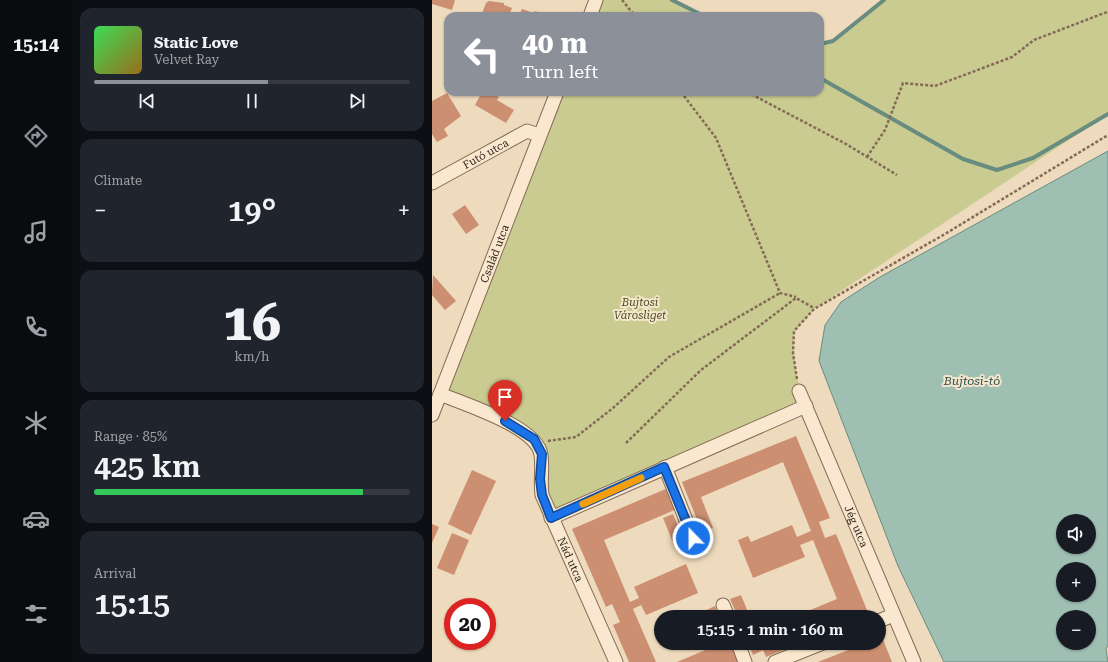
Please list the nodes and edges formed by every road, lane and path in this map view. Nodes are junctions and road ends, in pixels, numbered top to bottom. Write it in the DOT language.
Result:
graph roads {
  1 [pos="596,0"];
  2 [pos="622,0"];
  3 [pos="592,12"];
  4 [pos="632,12"];
  5 [pos="1107,12"];
  6 [pos="555,96"];
  7 [pos="685,96"];
  8 [pos="754,96"];
  9 [pos="539,135"];
  10 [pos="1108,135"];
  11 [pos="867,157"];
  12 [pos="897,175"];
  13 [pos="432,183"];
  14 [pos="780,293"];
  15 [pos="796,298"];
  16 [pos="814,308"];
  17 [pos="799,391"];
  18 [pos="440,394"];
  19 [pos="806,406"];
  20 [pos="432,415"];
  21 [pos="534,439"];
  22 [pos="626,443"];
  23 [pos="664,467"];
  24 [pos="551,518"];
  25 [pos="693,538"];
  26 [pos="723,605"];
  27 [pos="725,610"];
  28 [pos="893,615"];
  29 [pos="886,618"];
  30 [pos="741,650"];
  31 [pos="805,650"];
  32 [pos="616,662"];
  33 [pos="745,662"];
  34 [pos="775,662"];
  35 [pos="914,662"];
  1 -- 3 [label="street"];
  2 -- 4 [label="path"];
  5 -- 11 [label="path"];
  6 -- 9 [label="street, Család utca"];
  7 -- 14 [label="path"];
  8 -- 11 [label="path"];
  9 -- 13 [label="street, Futó utca"];
  9 -- 18 [label="street, Család utca"];
  10 -- 16 [label="path"];
  11 -- 12 [label="path"];
  14 -- 15 [label="path"];
  14 -- 21 [label="path"];
  15 -- 16 [label="path"];
  15 -- 22 [label="path"];
  16 -- 17 [label="path"];
  17 -- 19 [label="street, Jég utca"];
  18 -- 20 [label="street, Család utca"];
  18 -- 21 [label="street"];
  19 -- 23 [label="street"];
  19 -- 28 [label="street, Jég utca"];
  21 -- 24 [label="street, Nád utca"];
  23 -- 24 [label="street"];
  23 -- 25 [label="street"];
  24 -- 32 [label="street, Nád utca"];
  26 -- 27 [label="street"];
  28 -- 29 [label="street"];
  28 -- 35 [label="street, Jég utca"];
  30 -- 33 [label="street"];
  31 -- 34 [label="street"];
}
